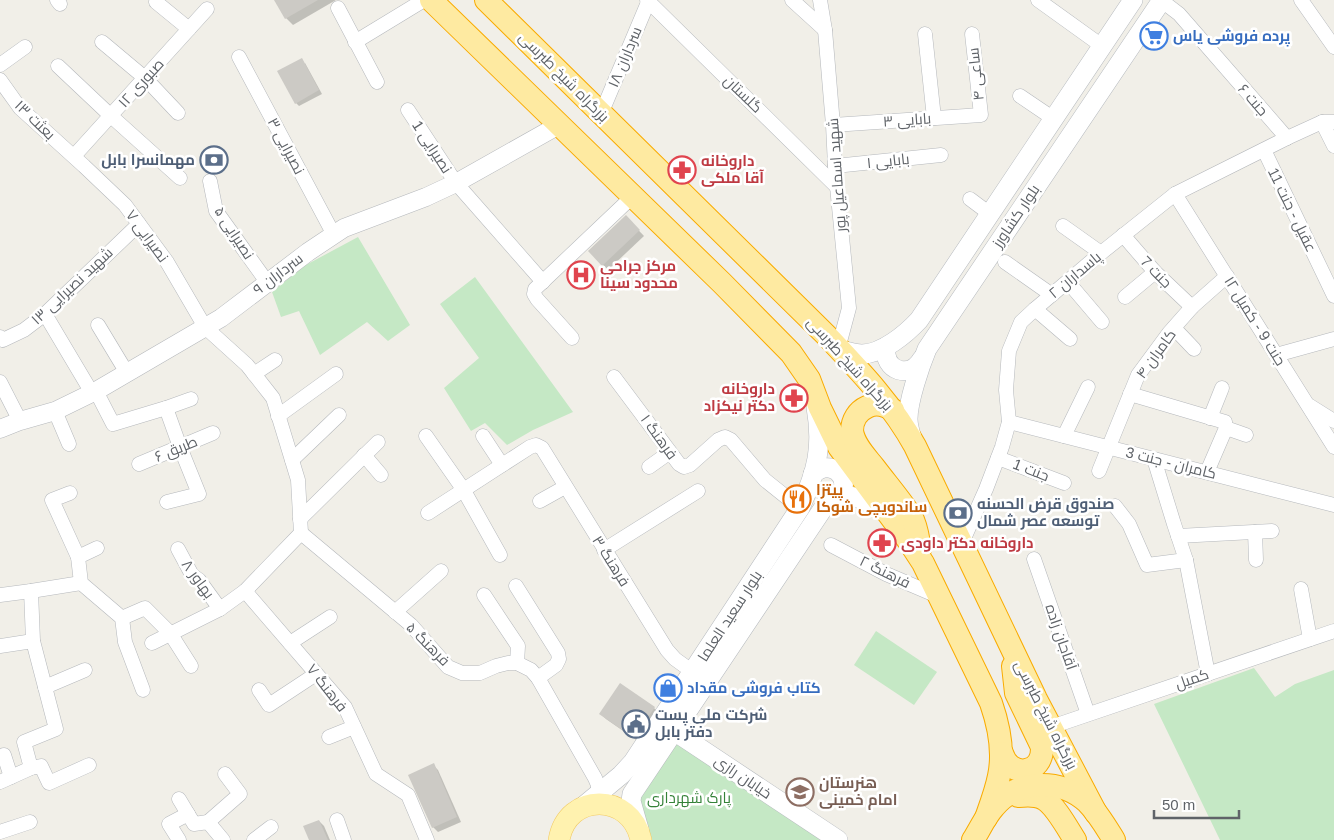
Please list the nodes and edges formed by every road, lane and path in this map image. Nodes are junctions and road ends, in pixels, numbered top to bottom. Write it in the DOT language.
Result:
graph roads {
  1 [pos="424,0"];
  2 [pos="431,0"];
  3 [pos="486,0"];
  4 [pos="792,0"];
  5 [pos="820,0"];
  6 [pos="1038,0"];
  7 [pos="1133,0"];
  8 [pos="1301,0"];
  9 [pos="648,1"];
  10 [pos="1162,1"];
  11 [pos="156,2"];
  12 [pos="338,8"];
  13 [pos="207,9"];
  14 [pos="189,29"];
  15 [pos="825,30"];
  16 [pos="926,34"];
  17 [pos="972,34"];
  18 [pos="102,42"];
  19 [pos="355,42"];
  20 [pos="1102,46"];
  21 [pos="25,47"];
  22 [pos="1334,47"];
  23 [pos="239,57"];
  24 [pos="0,65"];
  25 [pos="58,66"];
  26 [pos="144,78"];
  27 [pos="0,80"];
  28 [pos="378,82"];
  29 [pos="1020,96"];
  30 [pos="408,110"];
  31 [pos="178,113"];
  32 [pos="601,114"];
  33 [pos="981,115"];
  34 [pos="111,116"];
  35 [pos="934,118"];
  36 [pos="1054,118"];
  37 [pos="1328,122"];
  38 [pos="559,125"];
  39 [pos="833,125"];
  40 [pos="1286,138"];
  41 [pos="1334,146"];
  42 [pos="1264,150"];
  43 [pos="941,155"];
  44 [pos="74,156"];
  45 [pos="835,166"];
  46 [pos="180,178"];
  47 [pos="210,181"];
  48 [pos="456,184"];
  49 [pos="837,187"];
  50 [pos="1175,194"];
  51 [pos="633,196"];
  52 [pos="970,199"];
  53 [pos="990,214"];
  54 [pos="139,224"];
  55 [pos="1063,226"];
  56 [pos="334,235"];
  57 [pos="1123,235"];
  58 [pos="1101,253"];
  59 [pos="1005,262"];
  60 [pos="1155,272"];
  61 [pos="1227,276"];
  62 [pos="267,282"];
  63 [pos="543,282"];
  64 [pos="1068,282"];
  65 [pos="1052,295"];
  66 [pos="1125,296"];
  67 [pos="1334,296"];
  68 [pos="1192,307"];
  69 [pos="1035,309"];
  70 [pos="45,314"];
  71 [pos="1102,322"];
  72 [pos="98,325"];
  73 [pos="204,327"];
  74 [pos="1174,328"];
  75 [pos="0,337"];
  76 [pos="572,338"];
  77 [pos="1070,339"];
  78 [pos="1334,339"];
  79 [pos="886,347"];
  80 [pos="838,349"];
  81 [pos="1194,350"];
  82 [pos="1276,355"];
  83 [pos="922,359"];
  84 [pos="275,360"];
  85 [pos="127,372"];
  86 [pos="254,374"];
  87 [pos="336,374"];
  88 [pos="614,376"];
  89 [pos="0,382"];
  90 [pos="1088,387"];
  91 [pos="1222,388"];
  92 [pos="814,391"];
  93 [pos="94,392"];
  94 [pos="1130,394"];
  95 [pos="191,399"];
  96 [pos="1307,404"];
  97 [pos="166,408"];
  98 [pos="893,410"];
  99 [pos="56,411"];
  100 [pos="339,415"];
  101 [pos="278,416"];
  102 [pos="1210,418"];
  103 [pos="20,421"];
  104 [pos="1334,421"];
  105 [pos="1009,422"];
  106 [pos="1226,428"];
  107 [pos="0,429"];
  108 [pos="213,434"];
  109 [pos="1246,434"];
  110 [pos="426,436"];
  111 [pos="483,436"];
  112 [pos="1064,436"];
  113 [pos="378,442"];
  114 [pos="69,444"];
  115 [pos="915,446"];
  116 [pos="180,447"];
  117 [pos="1334,447"];
  118 [pos="1109,448"];
  119 [pos="670,452"];
  120 [pos="364,455"];
  121 [pos="998,458"];
  122 [pos="1154,459"];
  123 [pos="292,460"];
  124 [pos="139,464"];
  125 [pos="502,465"];
  126 [pos="649,467"];
  127 [pos="1099,471"];
  128 [pos="1207,472"];
  129 [pos="814,474"];
  130 [pos="381,475"];
  131 [pos="1064,482"];
  132 [pos="565,487"];
  133 [pos="464,488"];
  134 [pos="698,491"];
  135 [pos="70,493"];
  136 [pos="840,495"];
  137 [pos="540,501"];
  138 [pos="167,502"];
  139 [pos="1334,505"];
  140 [pos="1114,506"];
  141 [pos="800,508"];
  142 [pos="428,513"];
  143 [pos="889,515"];
  144 [pos="300,526"];
  145 [pos="1272,531"];
  146 [pos="1256,532"];
  147 [pos="1178,536"];
  148 [pos="962,543"];
  149 [pos="831,545"];
  150 [pos="97,548"];
  151 [pos="178,549"];
  152 [pos="604,550"];
  153 [pos="500,555"];
  154 [pos="78,558"];
  155 [pos="1034,559"];
  156 [pos="1186,560"];
  157 [pos="1256,560"];
  158 [pos="923,563"];
  159 [pos="441,571"];
  160 [pos="81,582"];
  161 [pos="516,586"];
  162 [pos="1301,588"];
  163 [pos="31,591"];
  164 [pos="245,591"];
  165 [pos="0,595"];
  166 [pos="484,595"];
  167 [pos="940,597"];
  168 [pos="220,609"];
  169 [pos="395,612"];
  170 [pos="330,617"];
  171 [pos="122,618"];
  172 [pos="1334,631"];
  173 [pos="170,633"];
  174 [pos="1310,640"];
  175 [pos="33,641"];
  176 [pos="152,643"];
  177 [pos="290,643"];
  178 [pos="0,646"];
  179 [pos="1011,647"];
  180 [pos="517,663"];
  181 [pos="191,666"];
  182 [pos="85,670"];
  183 [pos="692,672"];
  184 [pos="316,674"];
  185 [pos="1208,674"];
  186 [pos="538,678"];
  187 [pos="45,686"];
  188 [pos="143,690"];
  189 [pos="259,690"];
  190 [pos="1088,714"];
  191 [pos="354,727"];
  192 [pos="1051,727"];
  193 [pos="674,731"];
  194 [pos="329,737"];
  195 [pos="1002,753"];
  196 [pos="4,755"];
  197 [pos="89,765"];
  198 [pos="31,768"];
  199 [pos="225,774"];
  200 [pos="5,780"];
  201 [pos="598,794"];
  202 [pos="179,799"];
  203 [pos="577,811"];
  204 [pos="1096,813"];
  205 [pos="188,814"];
  206 [pos="989,814"];
  207 [pos="337,820"];
  208 [pos="30,822"];
  209 [pos="208,822"];
  210 [pos="271,827"];
  211 [pos="0,832"];
  212 [pos="640,836"];
  213 [pos="179,840"];
  214 [pos="223,840"];
  215 [pos="254,840"];
  216 [pos="344,840"];
  217 [pos="427,840"];
  218 [pos="560,840"];
  219 [pos="838,840"];
  220 [pos="973,840"];
  221 [pos="1075,840"];
  222 [pos="1114,840"];
  1 -- 19 [label="street"];
  2 -- 38 [label="highway"];
  3 -- 32 [label="highway, بزرگراه شیخ طبرسی"];
  4 -- 15 [label="street"];
  5 -- 15 [label="street, شهید اسماعیل پور"];
  6 -- 20 [label="street"];
  7 -- 20 [label="main road, بلوار کشاورز"];
  8 -- 22 [label="street"];
  9 -- 32 [label="street, سرداران ۱۸"];
  9 -- 49 [label="street, گلستان"];
  10 -- 40 [label="street, جنت ۶"];
  10 -- 83 [label="main road, بلوار کشاورز"];
  11 -- 14 [label="street"];
  12 -- 19 [label="street"];
  13 -- 14 [label="street, صبوری ۱۲"];
  14 -- 26 [label="street, صبوری ۱۲"];
  15 -- 39 [label="street, شهید اسماعیل پور"];
  16 -- 35 [label="street"];
  17 -- 33 [label="street, ساعی ۴"];
  18 -- 26 [label="street"];
  19 -- 28 [label="street"];
  20 -- 36 [label="main road, بلوار کشاورز"];
  21 -- 24 [label="street"];
  23 -- 56 [label="street, نصیرایی ۳"];
  25 -- 34 [label="street"];
  26 -- 31 [label="street"];
  26 -- 34 [label="street, صبوری ۱۲"];
  27 -- 44 [label="street, بعثت ۱۳"];
  29 -- 36 [label="street"];
  30 -- 48 [label="street, نصیرایی 1"];
  32 -- 80 [label="highway, بزرگراه شیخ طبرسی"];
  33 -- 35 [label="street, بابایی ۳"];
  34 -- 44 [label="street, صبوری ۱۲"];
  34 -- 46 [label="street"];
  35 -- 39 [label="street, بابایی ۳"];
  36 -- 53 [label="main road, بلوار کشاورز"];
  37 -- 40 [label="street, پاسداران ۲"];
  37 -- 41 [label="street"];
  38 -- 48 [label="street, سرداران ۹"];
  38 -- 51 [label="highway"];
  39 -- 45 [label="street, شهید اسماعیل پور"];
  40 -- 42 [label="street, پاسداران ۲"];
  42 -- 50 [label="street, پاسداران ۲"];
  42 -- 67 [label="street, عقیل - جنت 11"];
  43 -- 45 [label="street, بابایی ۱"];
  44 -- 54 [label="street, نصیرایی ۷"];
  45 -- 49 [label="street, شهید اسماعیل پور"];
  47 -- 62 [label="street, نصیرایی ۵"];
  48 -- 56 [label="street, سرداران ۹"];
  48 -- 63 [label="street, نصیرایی 1"];
  49 -- 80 [label="street, شهید اسماعیل پور"];
  50 -- 57 [label="street, پاسداران ۲"];
  50 -- 61 [label="street, جنت 9 - کمیل ۱۲"];
  51 -- 63 [label="street"];
  51 -- 92 [label="highway"];
  52 -- 53 [label="street"];
  53 -- 79 [label="main road, بلوار کشاورز"];
  54 -- 70 [label="street, شهید نصیرایی ۱۳"];
  54 -- 73 [label="street, نصیرایی ۷"];
  55 -- 58 [label="street"];
  56 -- 62 [label="street, سرداران ۹"];
  57 -- 58 [label="street, پاسداران ۲"];
  57 -- 60 [label="street, جنت 7"];
  58 -- 64 [label="street, پاسداران ۲"];
  59 -- 65 [label="street"];
  60 -- 66 [label="street"];
  60 -- 68 [label="street, جنت 7"];
  61 -- 68 [label="street, کامران ۴"];
  61 -- 82 [label="street, جنت 9 - کمیل ۱۲"];
  62 -- 73 [label="street, سرداران ۹"];
  63 -- 76 [label="street"];
  64 -- 65 [label="street, پاسداران ۲"];
  64 -- 71 [label="street"];
  65 -- 69 [label="street, پاسداران ۲"];
  68 -- 74 [label="street, کامران ۴"];
  69 -- 77 [label="street"];
  69 -- 105 [label="street, پاسداران ۲"];
  70 -- 75 [label="street, شهید نصیرایی ۱۳"];
  70 -- 93 [label="street"];
  72 -- 85 [label="street"];
  73 -- 85 [label="street, سرداران ۹"];
  73 -- 86 [label="street, نصیرایی ۷"];
  74 -- 81 [label="street"];
  74 -- 94 [label="street, کامران ۴"];
  78 -- 82 [label="street"];
  79 -- 80 [label="main road, بلوار کشاورز"];
  79 -- 83 [label="main road"];
  80 -- 98 [label="highway, بزرگراه شیخ طبرسی"];
  82 -- 96 [label="street, جنت 9 - کمیل ۱۲"];
  83 -- 115 [label="main road, بلوار کشاورز"];
  84 -- 86 [label="street"];
  85 -- 93 [label="street, سرداران ۹"];
  86 -- 101 [label="street, نصیرایی ۷"];
  87 -- 101 [label="street"];
  88 -- 119 [label="street, فرهنگ ۱"];
  89 -- 103 [label="street"];
  90 -- 112 [label="street"];
  91 -- 102 [label="street"];
  92 -- 129 [label="main road, بلوار سعید العلما"];
  92 -- 143 [label="highway"];
  93 -- 97 [label="street"];
  93 -- 99 [label="street, سرداران ۹"];
  94 -- 102 [label="street"];
  94 -- 118 [label="street, کامران ۴"];
  95 -- 97 [label="street"];
  96 -- 104 [label="street"];
  96 -- 117 [label="street, جنت 9 - کمیل ۱۲"];
  97 -- 116 [label="street"];
  98 -- 115 [label="highway, بزرگراه شیخ طبرسی"];
  98 -- 158 [label="highway"];
  99 -- 103 [label="street, سرداران ۹"];
  99 -- 114 [label="street"];
  100 -- 123 [label="street"];
  101 -- 123 [label="street, نصیرایی ۷"];
  102 -- 106 [label="street"];
  103 -- 107 [label="street, سرداران ۹"];
  105 -- 112 [label="street, کامران - جنت 3"];
  105 -- 121 [label="street, پاسداران ۲"];
  106 -- 109 [label="street"];
  106 -- 128 [label="street"];
  108 -- 116 [label="street, طریق ۶"];
  110 -- 133 [label="street"];
  111 -- 125 [label="street"];
  112 -- 118 [label="street, کامران - جنت 3"];
  113 -- 120 [label="street"];
  115 -- 148 [label="highway, بزرگراه شیخ طبرسی"];
  116 -- 124 [label="street, طریق ۶"];
  116 -- 138 [label="street"];
  118 -- 122 [label="street, کامران - جنت 3"];
  118 -- 127 [label="street, کامران ۴"];
  119 -- 126 [label="street"];
  119 -- 141 [label="street, فرهنگ ۱"];
  120 -- 130 [label="street"];
  120 -- 144 [label="street"];
  121 -- 131 [label="street, جنت 1"];
  121 -- 148 [label="street, پاسداران ۲"];
  122 -- 128 [label="street, کامران - جنت 3"];
  122 -- 147 [label="street"];
  123 -- 144 [label="street, نصیرایی ۷"];
  125 -- 132 [label="street, فرهنگ ۳"];
  125 -- 133 [label="street"];
  128 -- 139 [label="street, کامران - جنت 3"];
  129 -- 136 [label="main road"];
  129 -- 141 [label="main road, بلوار سعید العلما"];
  132 -- 137 [label="street"];
  132 -- 152 [label="street, فرهنگ ۳"];
  133 -- 142 [label="street"];
  133 -- 153 [label="street"];
  134 -- 152 [label="street"];
  135 -- 154 [label="street"];
  136 -- 143 [label="main road"];
  136 -- 193 [label="main road, بلوار سعید العلما"];
  140 -- 156 [label="street"];
  141 -- 183 [label="main road, بلوار سعید العلما"];
  143 -- 158 [label="highway"];
  144 -- 164 [label="street"];
  144 -- 169 [label="street, فرهنگ ۵"];
  145 -- 146 [label="street"];
  146 -- 147 [label="street"];
  146 -- 157 [label="street"];
  147 -- 156 [label="street"];
  148 -- 179 [label="highway, بزرگراه شیخ طبرسی"];
  149 -- 167 [label="street, فرهنگ ۲"];
  150 -- 154 [label="street"];
  151 -- 168 [label="street, بهاور ۸"];
  152 -- 183 [label="street, فرهنگ ۳"];
  154 -- 160 [label="street"];
  155 -- 190 [label="street, آقاجان زاده"];
  156 -- 185 [label="street"];
  158 -- 167 [label="highway"];
  159 -- 169 [label="street"];
  160 -- 163 [label="street"];
  160 -- 171 [label="street"];
  161 -- 186 [label="street"];
  162 -- 174 [label="street"];
  163 -- 165 [label="street"];
  163 -- 175 [label="street"];
  164 -- 168 [label="street"];
  164 -- 177 [label="street, فرهنگ ۷"];
  166 -- 180 [label="street"];
  167 -- 195 [label="highway"];
  168 -- 173 [label="street"];
  169 -- 180 [label="street, فرهنگ ۵"];
  170 -- 177 [label="street"];
  171 -- 173 [label="street"];
  171 -- 188 [label="street"];
  172 -- 174 [label="street, کمیل"];
  173 -- 176 [label="street"];
  173 -- 181 [label="street"];
  174 -- 185 [label="street, کمیل"];
  175 -- 178 [label="street"];
  175 -- 187 [label="street"];
  177 -- 184 [label="street, فرهنگ ۷"];
  179 -- 192 [label="highway, بزرگراه شیخ طبرسی"];
  179 -- 195 [label="highway"];
  180 -- 186 [label="street"];
  182 -- 187 [label="street"];
  183 -- 201 [label="main road, بلوار سعید العلما"];
  184 -- 189 [label="street"];
  184 -- 191 [label="street, فرهنگ ۷"];
  185 -- 190 [label="street, کمیل"];
  186 -- 201 [label="street"];
  187 -- 198 [label="street"];
  190 -- 192 [label="street, کمیل"];
  191 -- 194 [label="street"];
  191 -- 217 [label="street, فرهنگ ۷"];
  192 -- 204 [label="highway, بزرگراه شیخ طبرسی"];
  193 -- 212 [label="main road, بلوار سعید العلما"];
  193 -- 219 [label="main road, خیابان رازی"];
  195 -- 206 [label="highway"];
  196 -- 200 [label="street"];
  197 -- 198 [label="street"];
  198 -- 200 [label="street"];
  199 -- 209 [label="street"];
  201 -- 203 [label="main road, بلوار سعید العلما"];
  202 -- 205 [label="street"];
  203 -- 212 [label="main road"];
  203 -- 218 [label="main road"];
  204 -- 206 [label="highway"];
  204 -- 222 [label="highway"];
  205 -- 209 [label="street"];
  205 -- 213 [label="street"];
  206 -- 220 [label="highway"];
  206 -- 221 [label="highway"];
  207 -- 216 [label="street"];
  208 -- 211 [label="street"];
  209 -- 214 [label="street"];
  210 -- 215 [label="street"];
}
